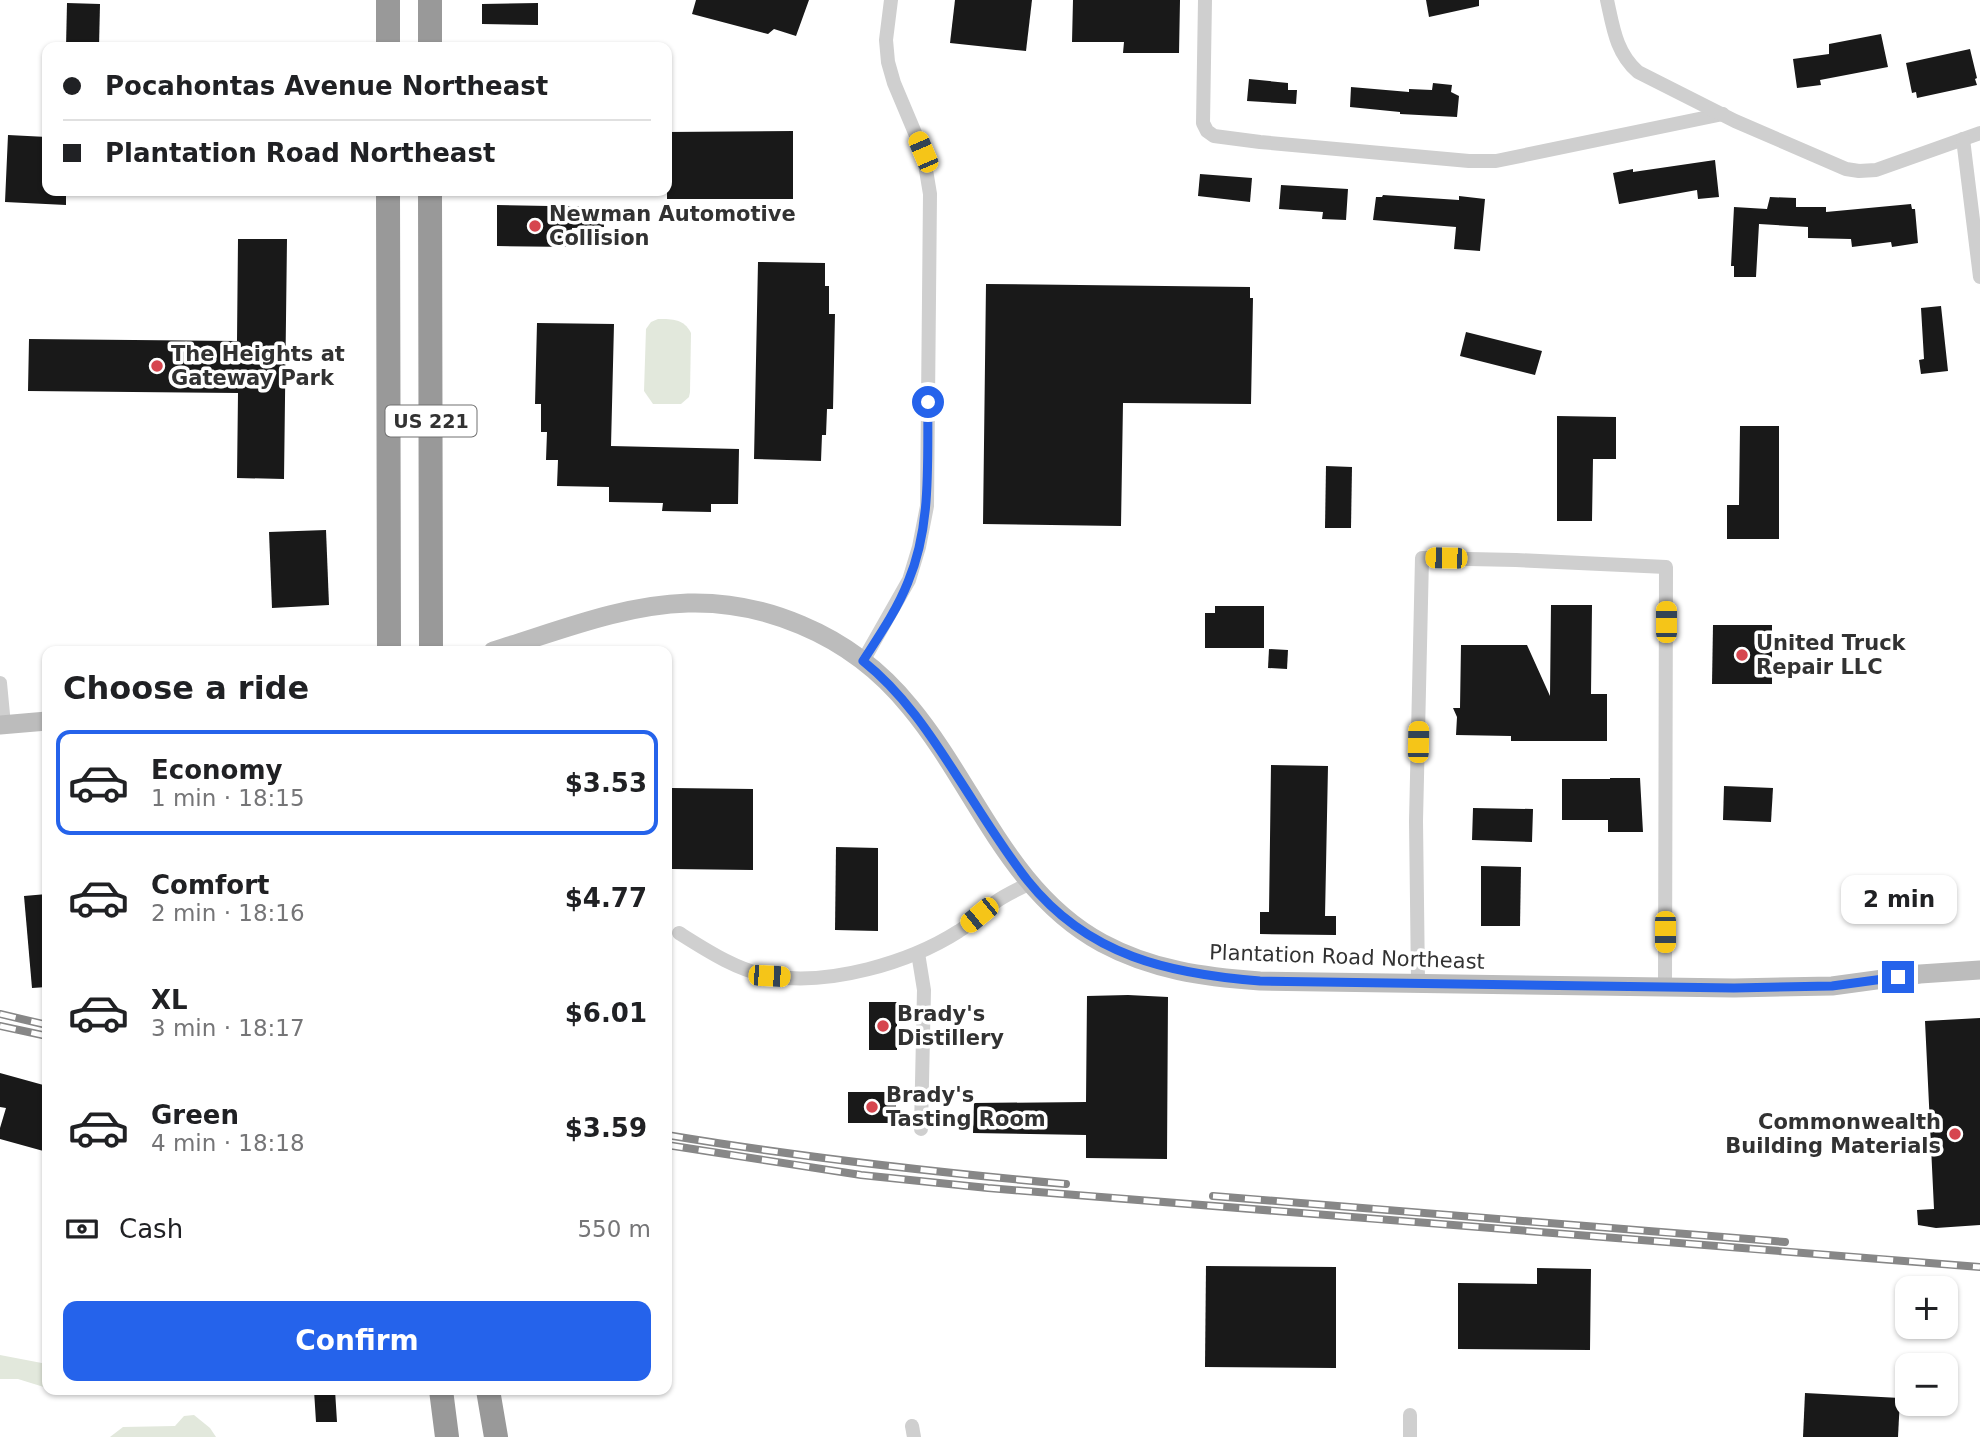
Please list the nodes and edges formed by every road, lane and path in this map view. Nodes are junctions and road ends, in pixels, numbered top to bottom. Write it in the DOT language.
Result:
graph roads {
  1 [pos="388,0"];
  2 [pos="430,0"];
  3 [pos="438,0"];
  4 [pos="891,0"];
  5 [pos="1205,0"];
  6 [pos="1606,0"];
  7 [pos="430,37"];
  8 [pos="388,42"];
  9 [pos="1723,114"];
  10 [pos="1980,133"];
  11 [pos="1962,139"];
  12 [pos="388,196"];
  13 [pos="430,196"];
  14 [pos="1980,276"];
  15 [pos="388,646"];
  16 [pos="431,646"];
  17 [pos="509,646"];
  18 [pos="863,661"];
  19 [pos="0,683"];
  20 [pos="42,721"];
  21 [pos="2,725"];
  22 [pos="1030,883"];
  23 [pos="678,933"];
  24 [pos="918,953"];
  25 [pos="1980,970"];
  26 [pos="1418,982"];
  27 [pos="1665,987"];
  28 [pos="921,1129"];
  29 [pos="441,1395"];
  30 [pos="489,1395"];
  31 [pos="1409,1415"];
  32 [pos="447,1437"];
  33 [pos="496,1437"];
  34 [pos="1410,1437"];
  1 -- 8 [label="highway"];
  2 -- 7 [label="highway"];
  3 -- 7 [label="highway"];
  4 -- 18 [label="street"];
  5 -- 9 [label="street"];
  6 -- 9 [label="street"];
  9 -- 11 [label="street"];
  10 -- 11 [label="street"];
  11 -- 14 [label="street"];
  12 -- 15 [label="highway, US 221"];
  13 -- 16 [label="highway, US 221"];
  17 -- 18 [label="street, Plantation Road Northeast"];
  18 -- 22 [label="street, Plantation Road Northeast"];
  19 -- 21 [label="street"];
  20 -- 21 [label="street"];
  22 -- 24 [label="street"];
  22 -- 26 [label="street, Plantation Road Northeast"];
  23 -- 24 [label="street"];
  24 -- 28 [label="street"];
  25 -- 27 [label="street, Plantation Road Northeast"];
  26 -- 27 [label="street, Plantation Road Northeast"];
  26 -- 27 [label="street"];
  29 -- 32 [label="highway"];
  30 -- 33 [label="highway"];
  31 -- 34 [label="street"];
}
